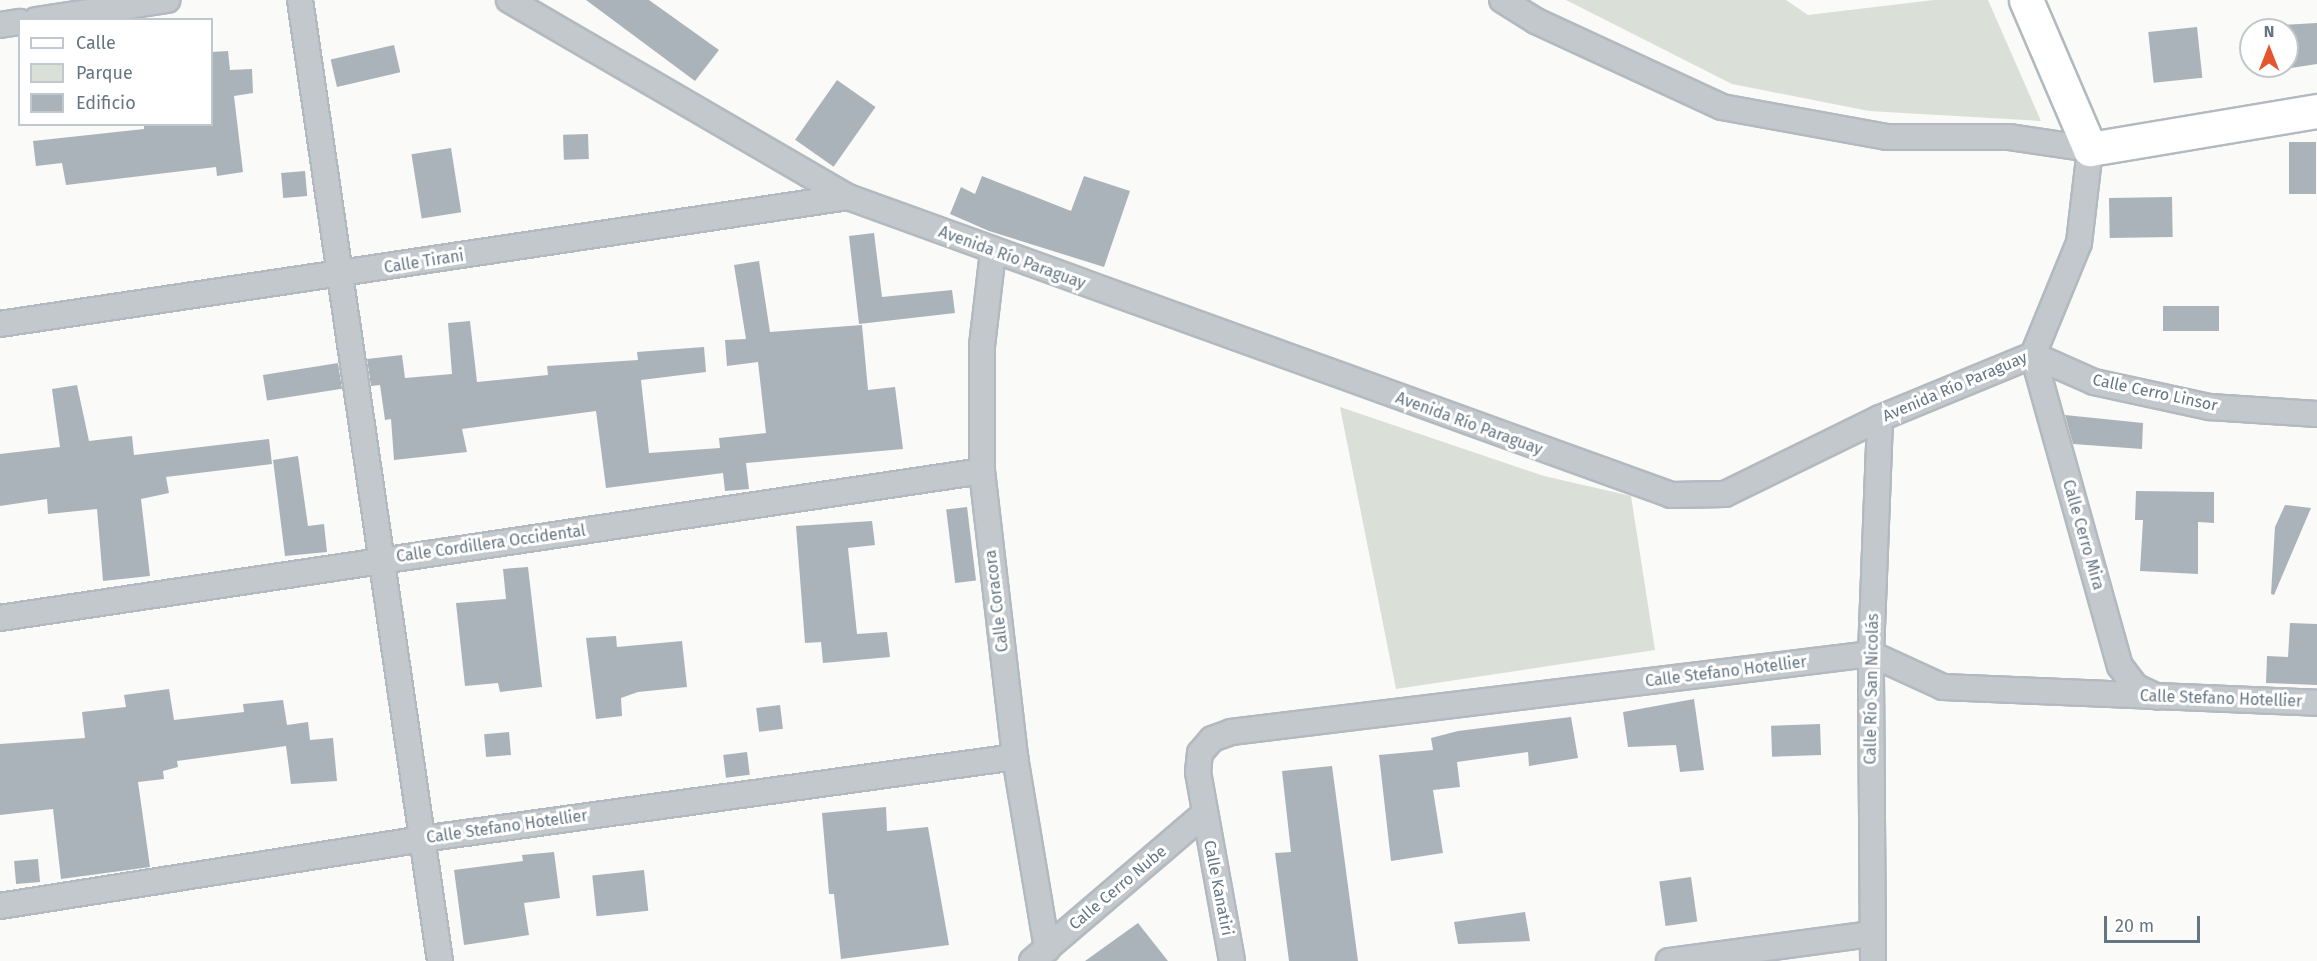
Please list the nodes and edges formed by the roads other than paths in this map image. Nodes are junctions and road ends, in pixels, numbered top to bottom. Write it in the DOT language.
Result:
graph roads {
  1 [pos="167,0"];
  2 [pos="300,0"];
  3 [pos="509,0"];
  4 [pos="1502,0"];
  5 [pos="2026,0"];
  6 [pos="49,18"];
  7 [pos="18,22"];
  8 [pos="0,25"];
  9 [pos="2317,111"];
  10 [pos="2090,148"];
  11 [pos="848,197"];
  12 [pos="993,252"];
  13 [pos="340,275"];
  14 [pos="0,324"];
  15 [pos="2033,355"];
  16 [pos="2317,414"];
  17 [pos="1880,418"];
  18 [pos="982,471"];
  19 [pos="382,560"];
  20 [pos="0,618"];
  21 [pos="1871,654"];
  22 [pos="2157,698"];
  23 [pos="2317,703"];
  24 [pos="1015,757"];
  25 [pos="1203,815"];
  26 [pos="422,838"];
  27 [pos="0,906"];
  28 [pos="1871,934"];
  29 [pos="1039,955"];
  30 [pos="440,961"];
  31 [pos="1232,961"];
  32 [pos="1669,961"];
  33 [pos="1873,961"];
  1 -- 6 [label="street"];
  2 -- 13 [label="street"];
  3 -- 11 [label="street, Avenida Río Paraguay"];
  4 -- 10 [label="street"];
  5 -- 10 [label="street"];
  7 -- 8 [label="street"];
  9 -- 10 [label="street"];
  10 -- 15 [label="street, Avenida Río Paraguay"];
  11 -- 12 [label="street, Avenida Río Paraguay"];
  11 -- 13 [label="street, Calle Tirani"];
  12 -- 17 [label="street, Avenida Río Paraguay"];
  12 -- 18 [label="street, Calle Coracora"];
  13 -- 14 [label="street, Calle Tirani"];
  13 -- 19 [label="street"];
  15 -- 16 [label="street, Calle Cerro Linsor"];
  15 -- 17 [label="street, Avenida Río Paraguay"];
  15 -- 22 [label="street, Calle Cerro Mira"];
  17 -- 21 [label="street, Calle Río San Nicolás"];
  18 -- 19 [label="street, Calle Cordillera Occidental"];
  18 -- 24 [label="street, Calle Coracora"];
  19 -- 20 [label="street, Calle Cordillera Occidental"];
  19 -- 26 [label="street"];
  21 -- 22 [label="street, Calle Stefano Hotellier"];
  21 -- 25 [label="street, Calle Stefano Hotellier"];
  21 -- 28 [label="street, Calle Río San Nicolás"];
  22 -- 23 [label="street, Calle Stefano Hotellier"];
  24 -- 26 [label="street, Calle Stefano Hotellier"];
  24 -- 29 [label="street, Calle Coracora"];
  25 -- 29 [label="street, Calle Cerro Nube"];
  25 -- 31 [label="street, Calle Kanatiri"];
  26 -- 27 [label="street, Calle Stefano Hotellier"];
  26 -- 30 [label="street"];
  28 -- 32 [label="street"];
  28 -- 33 [label="street, Calle Río San Nicolás"];
}
